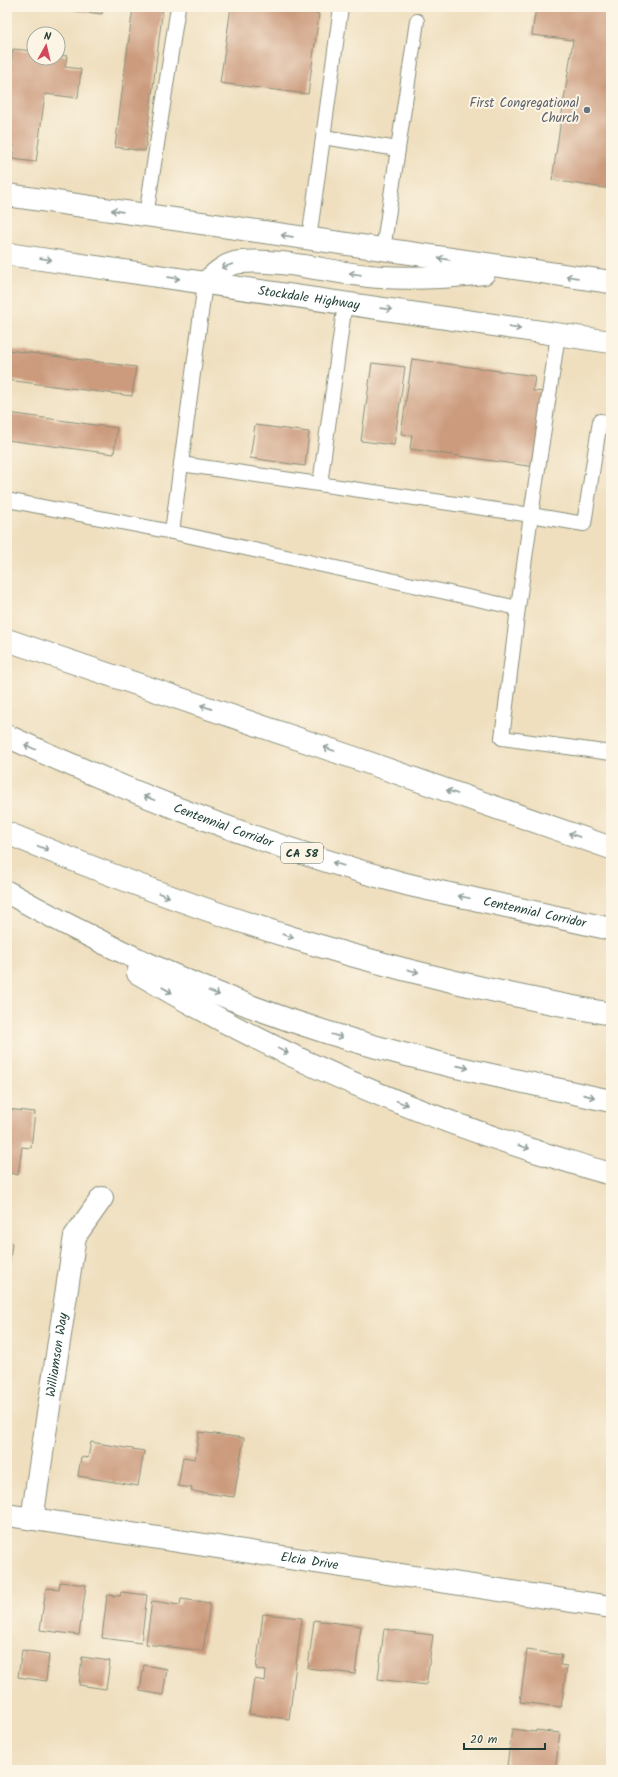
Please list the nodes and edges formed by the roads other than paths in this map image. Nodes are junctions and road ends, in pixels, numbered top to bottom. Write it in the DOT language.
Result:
graph roads {
  1 [pos="178,7"];
  2 [pos="340,7"];
  3 [pos="417,21"];
  4 [pos="323,137"];
  5 [pos="398,149"];
  6 [pos="7,195"];
  7 [pos="146,216"];
  8 [pos="309,239"];
  9 [pos="383,250"];
  10 [pos="7,254"];
  11 [pos="520,269"];
  12 [pos="611,282"];
  13 [pos="205,283"];
  14 [pos="345,303"];
  15 [pos="558,335"];
  16 [pos="611,342"];
  17 [pos="611,423"];
  18 [pos="181,464"];
  19 [pos="320,484"];
  20 [pos="7,500"];
  21 [pos="531,516"];
  22 [pos="172,532"];
  23 [pos="518,608"];
  24 [pos="7,640"];
  25 [pos="7,736"];
  26 [pos="611,753"];
  27 [pos="7,833"];
  28 [pos="611,848"];
  29 [pos="7,892"];
  30 [pos="40,910"];
  31 [pos="611,929"];
  32 [pos="611,1014"];
  33 [pos="611,1101"];
  34 [pos="608,1173"];
  35 [pos="102,1198"];
  36 [pos="7,1515"];
  37 [pos="32,1519"];
  38 [pos="611,1607"];
  1 -- 7 [label="lane"];
  2 -- 4 [label="lane"];
  3 -- 5 [label="lane"];
  4 -- 5 [label="lane"];
  4 -- 8 [label="lane"];
  5 -- 9 [label="lane"];
  7 -- 6 [label="main road, one-way"];
  8 -- 7 [label="main road, one-way"];
  8 -- 9 [label="main road"];
  11 -- 9 [label="main road, one-way"];
  10 -- 13 [label="main road, Stockdale Highway, one-way"];
  12 -- 11 [label="main road, one-way"];
  11 -- 13 [label="main road, one-way"];
  13 -- 14 [label="main road, Stockdale Highway"];
  13 -- 18 [label="lane"];
  14 -- 15 [label="main road, Stockdale Highway, one-way"];
  14 -- 19 [label="lane"];
  15 -- 16 [label="main road, Stockdale Highway"];
  15 -- 21 [label="lane"];
  17 -- 21 [label="lane"];
  18 -- 19 [label="lane"];
  18 -- 22 [label="lane"];
  19 -- 21 [label="lane"];
  20 -- 22 [label="lane"];
  21 -- 23 [label="lane"];
  22 -- 23 [label="lane"];
  23 -- 26 [label="lane"];
  28 -- 24 [label="main road, one-way"];
  31 -- 25 [label="main road, Centennial Corridor / CA 58, one-way"];
  27 -- 32 [label="main road, one-way"];
  29 -- 30 [label="main road"];
  30 -- 33 [label="main road, one-way"];
  30 -- 34 [label="main road, one-way"];
  35 -- 37 [label="main road, Williamson Way"];
  36 -- 37 [label="main road, Elcia Drive"];
  37 -- 38 [label="main road, Elcia Drive"];
}
